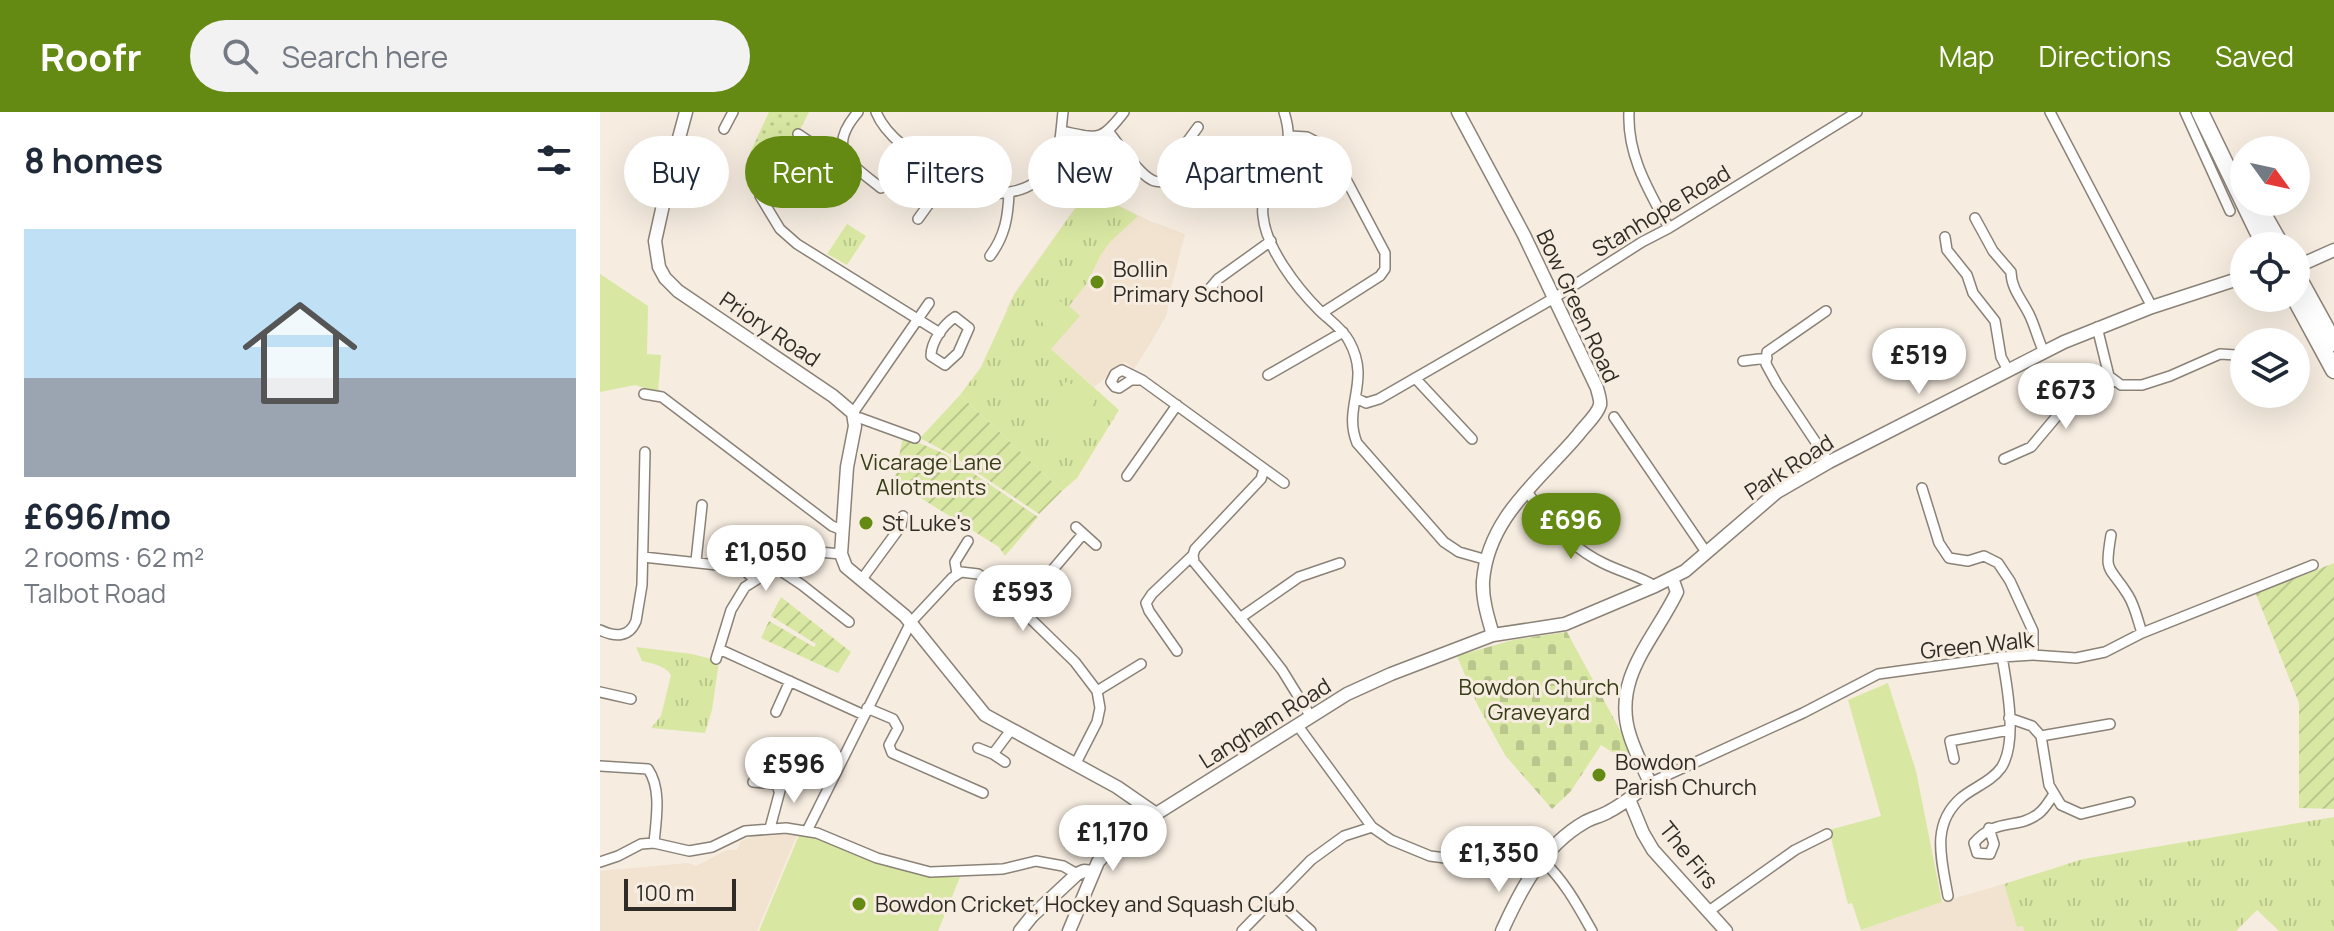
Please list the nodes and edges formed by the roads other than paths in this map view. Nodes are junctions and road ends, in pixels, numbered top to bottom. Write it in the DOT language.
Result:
graph roads {
  1 [pos="686,112"];
  2 [pos="733,112"];
  3 [pos="858,112"];
  4 [pos="876,112"];
  5 [pos="1063,112"];
  6 [pos="1124,112"];
  7 [pos="1284,112"];
  8 [pos="1458,112"];
  9 [pos="1629,112"];
  10 [pos="1857,112"];
  11 [pos="2050,112"];
  12 [pos="2185,112"];
  13 [pos="2200,112"];
  14 [pos="2212,112"];
  15 [pos="1198,127"];
  16 [pos="724,129"];
  17 [pos="1061,131"];
  18 [pos="1109,132"];
  19 [pos="798,134"];
  20 [pos="801,136"];
  21 [pos="842,136"];
  22 [pos="894,136"];
  23 [pos="1290,136"];
  24 [pos="2230,150"];
  25 [pos="862,173"];
  26 [pos="878,186"];
  27 [pos="1352,191"];
  28 [pos="1012,192"];
  29 [pos="766,208"];
  30 [pos="926,208"];
  31 [pos="1008,208"];
  32 [pos="1264,208"];
  33 [pos="2230,211"];
  34 [pos="2264,216"];
  35 [pos="1975,218"];
  36 [pos="918,219"];
  37 [pos="1669,228"];
  38 [pos="2270,228"];
  39 [pos="2258,232"];
  40 [pos="2270,232"];
  41 [pos="2272,232"];
  42 [pos="1945,237"];
  43 [pos="1271,241"];
  44 [pos="2334,250"];
  45 [pos="990,256"];
  46 [pos="2310,261"];
  47 [pos="2230,282"];
  48 [pos="1206,293"];
  49 [pos="1554,298"];
  50 [pos="2310,299"];
  51 [pos="929,303"];
  52 [pos="2152,307"];
  53 [pos="1826,311"];
  54 [pos="2304,312"];
  55 [pos="1322,313"];
  56 [pos="917,319"];
  57 [pos="2097,327"];
  58 [pos="1343,332"];
  59 [pos="940,333"];
  60 [pos="2334,343"];
  61 [pos="2044,352"];
  62 [pos="2230,355"];
  63 [pos="1767,358"];
  64 [pos="1743,361"];
  65 [pos="2008,370"];
  66 [pos="2334,370"];
  67 [pos="1268,375"];
  68 [pos="1415,378"];
  69 [pos="1142,380"];
  70 [pos="2114,380"];
  71 [pos="644,394"];
  72 [pos="1356,398"];
  73 [pos="1177,405"];
  74 [pos="854,416"];
  75 [pos="1614,417"];
  76 [pos="915,438"];
  77 [pos="1472,439"];
  78 [pos="645,452"];
  79 [pos="2004,459"];
  80 [pos="1829,462"];
  81 [pos="1264,469"];
  82 [pos="1127,476"];
  83 [pos="1284,483"];
  84 [pos="1922,488"];
  85 [pos="1526,490"];
  86 [pos="702,505"];
  87 [pos="903,516"];
  88 [pos="842,530"];
  89 [pos="2111,535"];
  90 [pos="968,541"];
  91 [pos="1096,545"];
  92 [pos="1706,552"];
  93 [pos="841,554"];
  94 [pos="1193,555"];
  95 [pos="643,557"];
  96 [pos="1487,560"];
  97 [pos="696,561"];
  98 [pos="1340,563"];
  99 [pos="2313,565"];
  100 [pos="775,567"];
  101 [pos="957,574"];
  102 [pos="1672,578"];
  103 [pos="862,579"];
  104 [pos="755,580"];
  105 [pos="1655,586"];
  106 [pos="1021,607"];
  107 [pos="1240,618"];
  108 [pos="849,622"];
  109 [pos="911,622"];
  110 [pos="600,630"];
  111 [pos="2142,633"];
  112 [pos="1493,635"];
  113 [pos="1177,651"];
  114 [pos="2033,655"];
  115 [pos="2002,657"];
  116 [pos="1141,664"];
  117 [pos="790,681"];
  118 [pos="1097,691"];
  119 [pos="600,692"];
  120 [pos="631,699"];
  121 [pos="776,712"];
  122 [pos="866,712"];
  123 [pos="1311,717"];
  124 [pos="2009,718"];
  125 [pos="2110,724"];
  126 [pos="1298,726"];
  127 [pos="1011,730"];
  128 [pos="2009,730"];
  129 [pos="2041,736"];
  130 [pos="978,748"];
  131 [pos="993,754"];
  132 [pos="1954,759"];
  133 [pos="1005,762"];
  134 [pos="1076,763"];
  135 [pos="600,766"];
  136 [pos="785,772"];
  137 [pos="753,782"];
  138 [pos="1650,783"];
  139 [pos="779,791"];
  140 [pos="983,793"];
  141 [pos="2054,794"];
  142 [pos="1629,799"];
  143 [pos="2130,802"];
  144 [pos="1156,814"];
  145 [pos="1372,827"];
  146 [pos="770,828"];
  147 [pos="1989,828"];
  148 [pos="807,831"];
  149 [pos="1827,834"];
  150 [pos="654,843"];
  151 [pos="1542,860"];
  152 [pos="600,862"];
  153 [pos="1093,872"];
  154 [pos="1077,874"];
  155 [pos="1530,874"];
  156 [pos="1948,896"];
  157 [pos="1274,897"];
  158 [pos="1709,911"];
  159 [pos="1020,931"];
  160 [pos="1069,931"];
  161 [pos="1242,931"];
  162 [pos="1311,931"];
  163 [pos="1502,931"];
  164 [pos="1592,931"];
  165 [pos="1726,931"];
  1 -- 74 [label="main road, Priory Road"];
  2 -- 16 [label="street"];
  3 -- 21 [label="street"];
  4 -- 22 [label="street"];
  5 -- 17 [label="street"];
  6 -- 18 [label="street"];
  7 -- 23 [label="street"];
  8 -- 49 [label="main road, Bow Green Road"];
  9 -- 37 [label="street"];
  10 -- 37 [label="street, Stanhope Road"];
  11 -- 52 [label="street"];
  12 -- 33 [label="street"];
  13 -- 39 [label="highway"];
  14 -- 24 [label="highway"];
  15 -- 18 [label="street"];
  17 -- 18 [label="street"];
  17 -- 28 [label="street"];
  19 -- 20 [label="street"];
  25 -- 26 [label="street"];
  27 -- 55 [label="street"];
  29 -- 56 [label="street"];
  30 -- 36 [label="street"];
  31 -- 45 [label="street"];
  32 -- 43 [label="street"];
  34 -- 38 [label="highway"];
  35 -- 61 [label="street"];
  37 -- 49 [label="street, Stanhope Road"];
  38 -- 40 [label="highway"];
  38 -- 41 [label="highway"];
  42 -- 65 [label="street"];
  43 -- 48 [label="street"];
  43 -- 55 [label="street"];
  44 -- 46 [label="main road"];
  47 -- 52 [label="main road, Park Road"];
  49 -- 68 [label="street, Stanhope Road"];
  49 -- 85 [label="main road, Bow Green Road"];
  50 -- 60 [label="highway"];
  51 -- 56 [label="street"];
  52 -- 57 [label="main road, Park Road"];
  53 -- 63 [label="street"];
  54 -- 66 [label="highway"];
  55 -- 58 [label="street"];
  56 -- 59 [label="street"];
  56 -- 74 [label="street"];
  57 -- 61 [label="main road, Park Road"];
  57 -- 70 [label="street"];
  58 -- 67 [label="street"];
  58 -- 72 [label="street"];
  59 -- 59 [label="street"];
  61 -- 65 [label="main road, Park Road"];
  62 -- 70 [label="street"];
  63 -- 64 [label="street"];
  63 -- 80 [label="street"];
  65 -- 80 [label="main road, Park Road"];
  68 -- 72 [label="street, Stanhope Road"];
  68 -- 77 [label="street"];
  69 -- 73 [label="street"];
  70 -- 79 [label="street"];
  71 -- 88 [label="street"];
  72 -- 96 [label="street"];
  73 -- 81 [label="street"];
  73 -- 82 [label="street"];
  74 -- 76 [label="street"];
  74 -- 88 [label="main road"];
  75 -- 92 [label="street"];
  78 -- 95 [label="street"];
  80 -- 92 [label="main road, Park Road"];
  81 -- 83 [label="street"];
  81 -- 94 [label="street"];
  84 -- 114 [label="street"];
  85 -- 96 [label="main road, Bow Green Road"];
  85 -- 105 [label="street"];
  86 -- 97 [label="street"];
  87 -- 103 [label="street"];
  88 -- 93 [label="main road"];
  89 -- 111 [label="street"];
  90 -- 101 [label="street"];
  91 -- 106 [label="street"];
  92 -- 102 [label="main road, Park Road"];
  93 -- 100 [label="street"];
  93 -- 103 [label="main road"];
  94 -- 107 [label="street"];
  94 -- 113 [label="street"];
  95 -- 97 [label="street"];
  95 -- 110 [label="street"];
  96 -- 112 [label="main road, Bow Green Road"];
  97 -- 104 [label="street"];
  98 -- 107 [label="street"];
  99 -- 111 [label="street, Green Walk"];
  100 -- 104 [label="street"];
  100 -- 108 [label="street"];
  101 -- 106 [label="street"];
  101 -- 109 [label="street"];
  102 -- 105 [label="main road, Park Road"];
  102 -- 138 [label="main road"];
  103 -- 109 [label="main road"];
  104 -- 117 [label="street"];
  105 -- 112 [label="main road, Park Road"];
  106 -- 118 [label="street"];
  107 -- 123 [label="street"];
  109 -- 122 [label="street"];
  109 -- 127 [label="main road"];
  111 -- 114 [label="street, Green Walk"];
  112 -- 123 [label="main road, Langham Road"];
  114 -- 115 [label="street, Green Walk"];
  115 -- 124 [label="street"];
  115 -- 138 [label="street, Green Walk"];
  116 -- 118 [label="street"];
  117 -- 121 [label="street"];
  117 -- 122 [label="street"];
  118 -- 134 [label="street"];
  119 -- 120 [label="street"];
  122 -- 140 [label="street"];
  122 -- 148 [label="street"];
  123 -- 126 [label="main road, Langham Road"];
  124 -- 128 [label="street"];
  124 -- 129 [label="street"];
  125 -- 129 [label="street"];
  126 -- 144 [label="main road, Langham Road"];
  126 -- 145 [label="street"];
  127 -- 131 [label="street"];
  127 -- 134 [label="main road"];
  128 -- 132 [label="street"];
  128 -- 156 [label="street"];
  129 -- 141 [label="street"];
  130 -- 131 [label="street"];
  131 -- 133 [label="street"];
  134 -- 144 [label="main road"];
  135 -- 150 [label="street"];
  136 -- 139 [label="street"];
  137 -- 139 [label="street"];
  138 -- 142 [label="main road"];
  139 -- 146 [label="street"];
  141 -- 143 [label="street"];
  141 -- 147 [label="street"];
  142 -- 151 [label="main road"];
  142 -- 158 [label="main road, The Firs"];
  144 -- 153 [label="main road, Langham Road"];
  145 -- 155 [label="street"];
  145 -- 157 [label="street"];
  146 -- 148 [label="street"];
  146 -- 150 [label="street"];
  148 -- 154 [label="street"];
  149 -- 158 [label="street"];
  150 -- 152 [label="street"];
  151 -- 155 [label="main road"];
  151 -- 164 [label="street"];
  153 -- 154 [label="main road"];
  153 -- 160 [label="main road, Langham Road"];
  154 -- 159 [label="main road"];
  155 -- 163 [label="main road"];
  157 -- 161 [label="street"];
  157 -- 162 [label="street"];
  158 -- 165 [label="main road, The Firs"];
}
